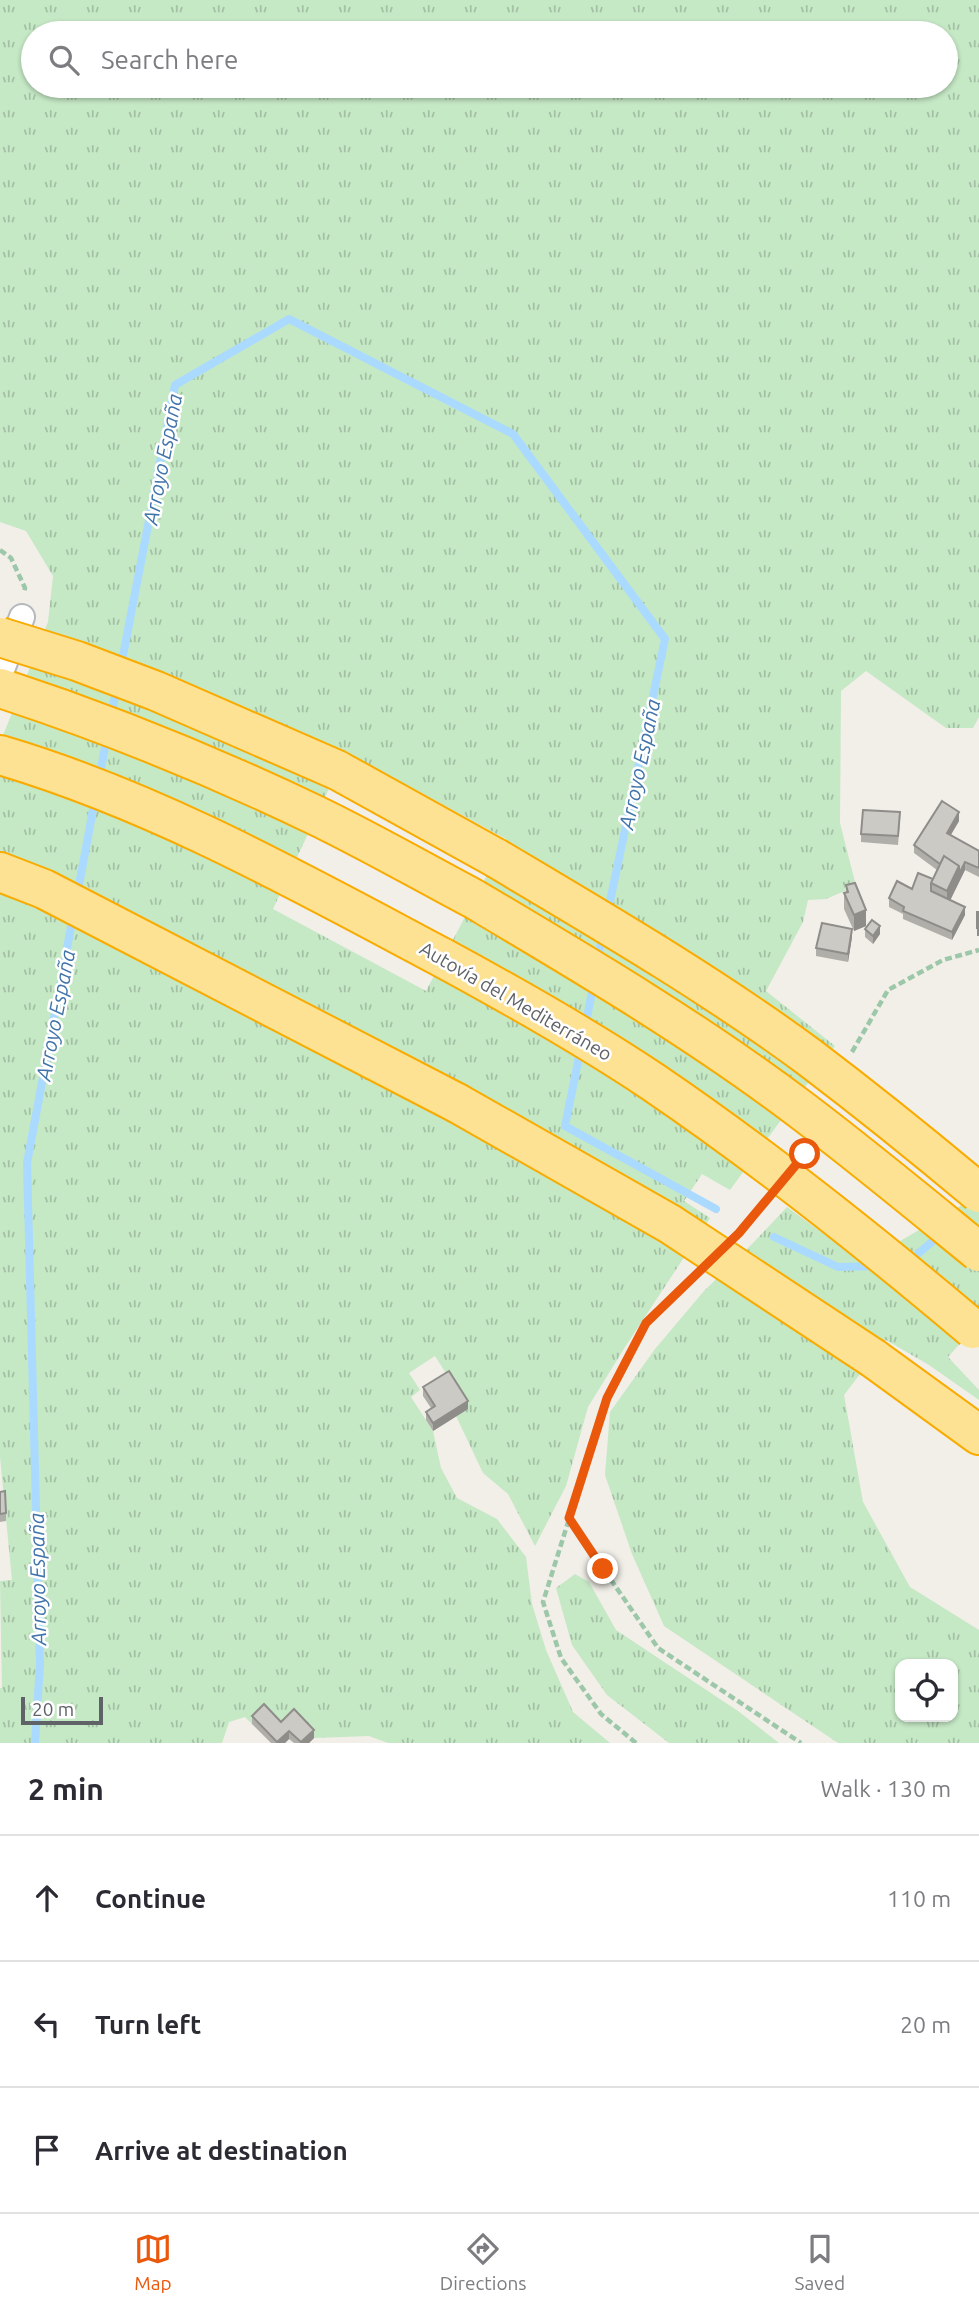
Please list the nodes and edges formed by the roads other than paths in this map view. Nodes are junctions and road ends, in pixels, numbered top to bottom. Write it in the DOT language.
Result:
graph roads {
  1 [pos="11,627"];
  2 [pos="0,675"];
  3 [pos="0,688"];
  4 [pos="0,755"];
  5 [pos="0,872"];
  6 [pos="979,1193"];
  7 [pos="979,1252"];
  8 [pos="976,1332"];
  9 [pos="979,1435"];
  1 -- 2 [label="street"];
  1 -- 6 [label="highway, bridge"];
  3 -- 7 [label="highway, bridge"];
  4 -- 8 [label="highway, Autovía del Mediterráneo, bridge"];
  5 -- 9 [label="highway, bridge"];
}
